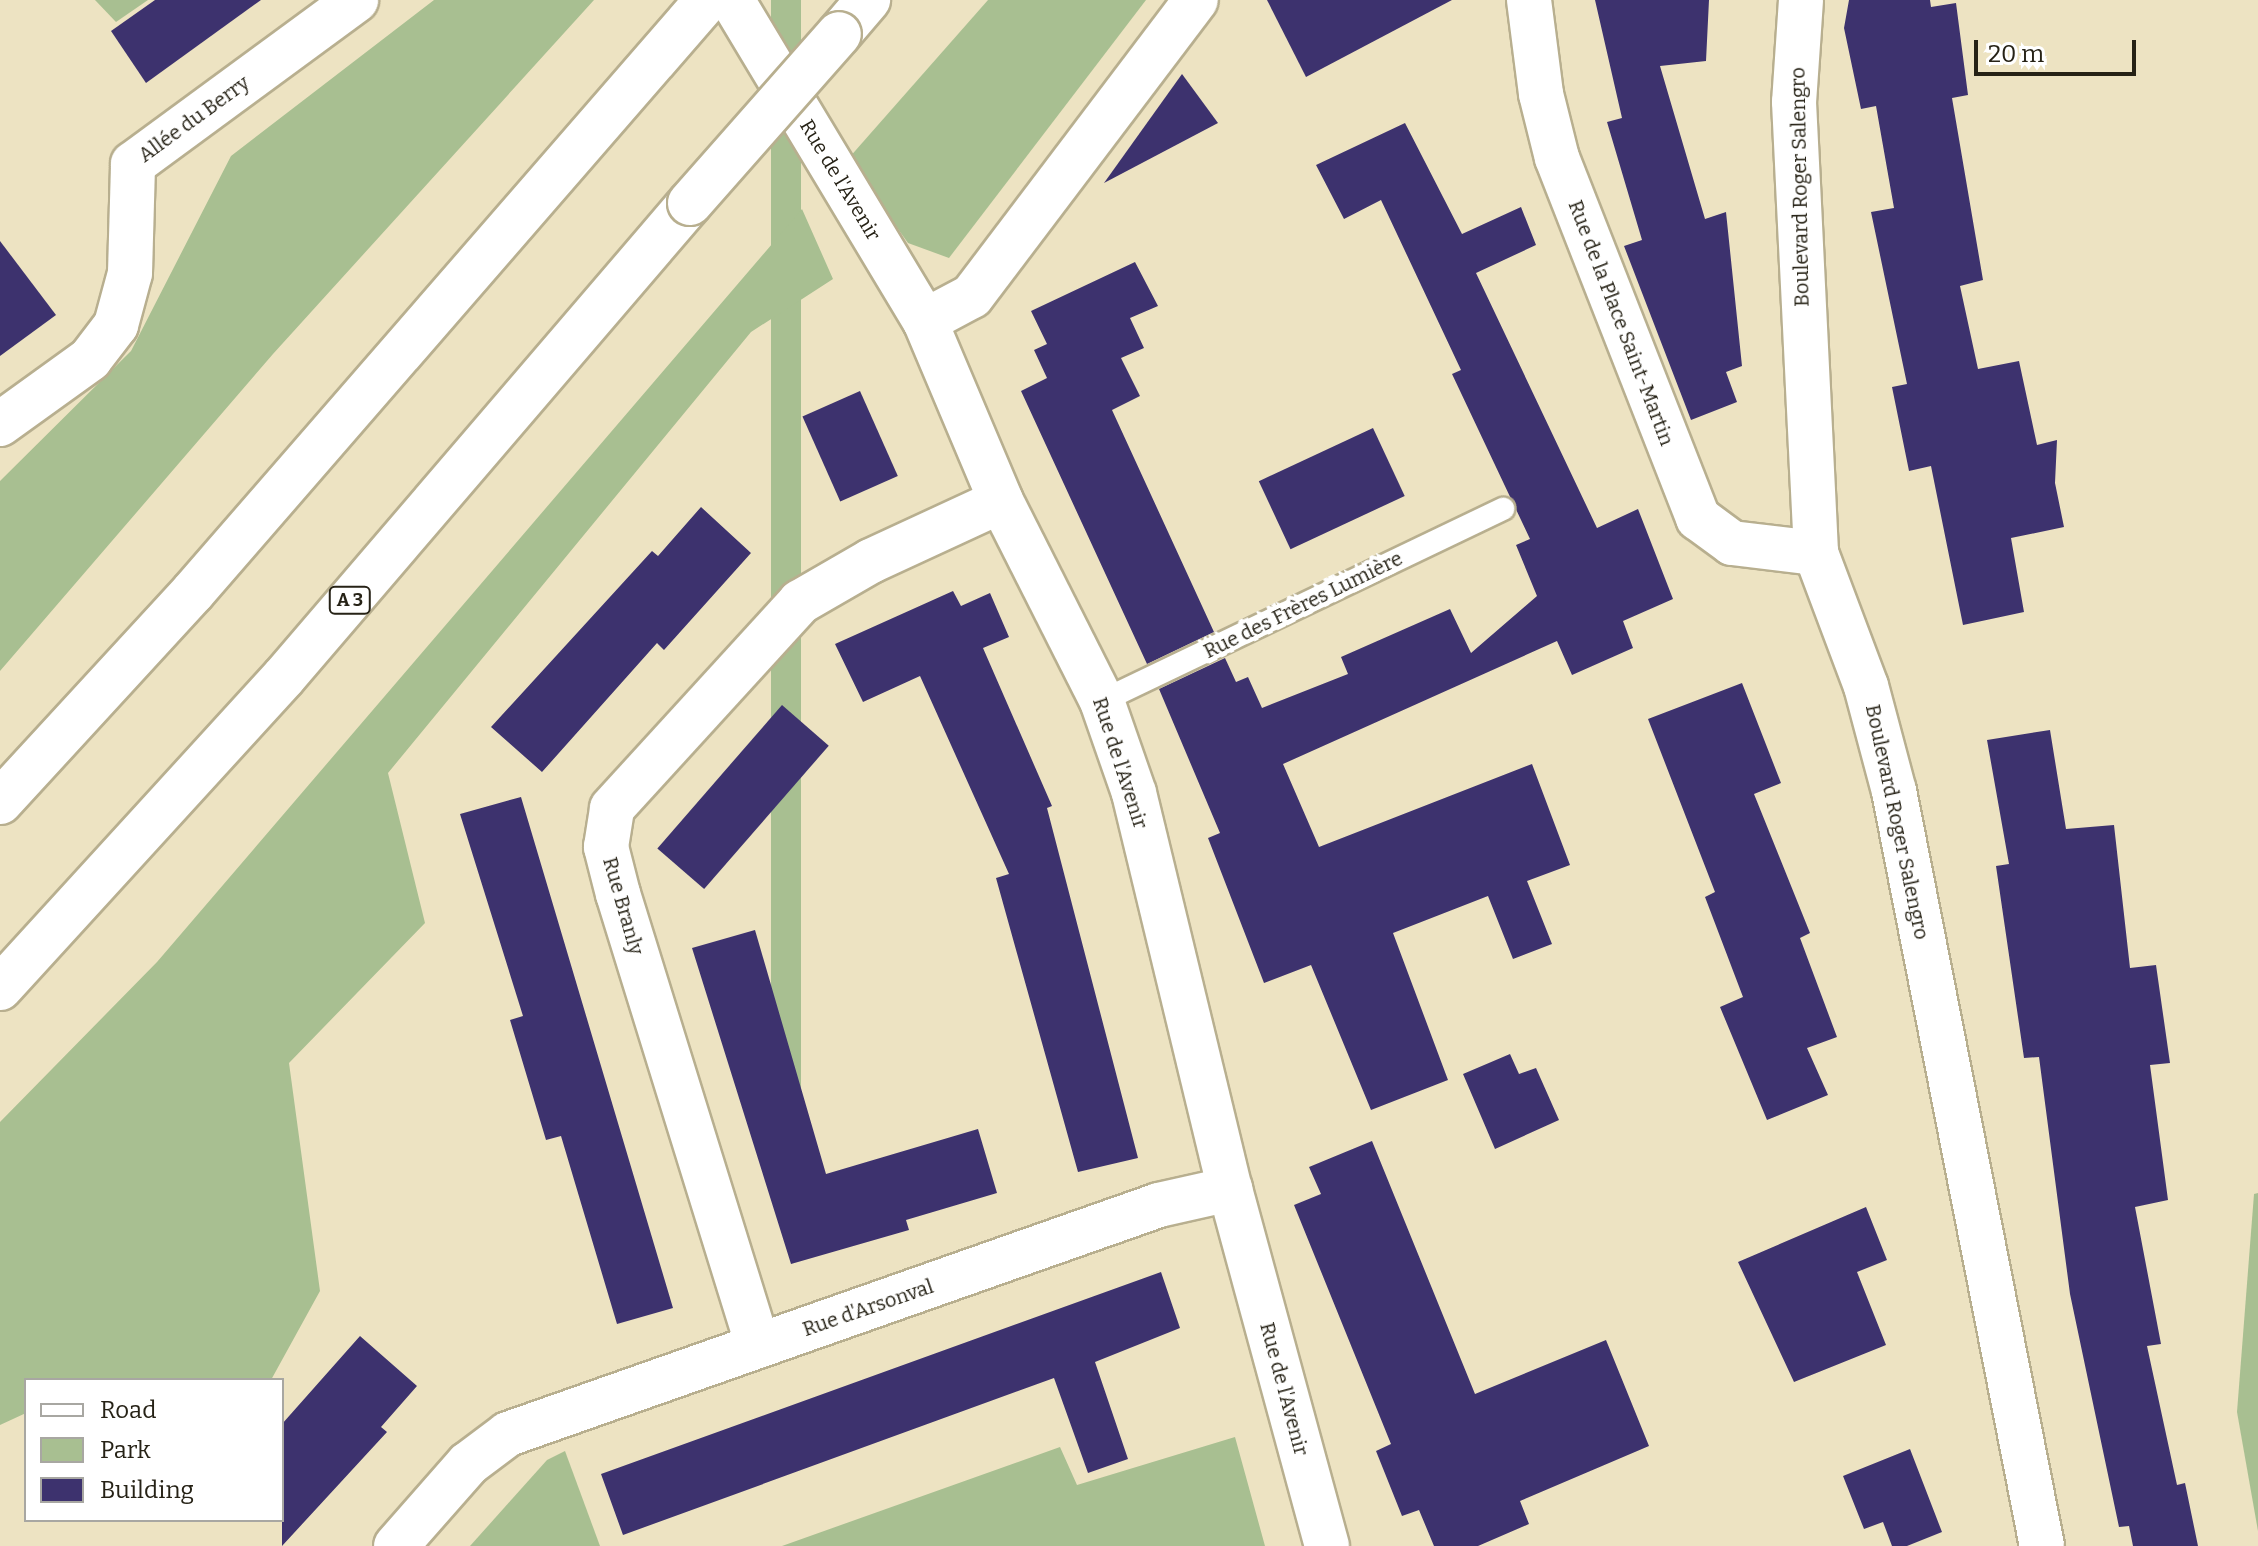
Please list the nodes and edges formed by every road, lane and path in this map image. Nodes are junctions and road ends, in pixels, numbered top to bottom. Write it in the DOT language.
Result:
graph roads {
  1 [pos="356,0"];
  2 [pos="707,0"];
  3 [pos="732,0"];
  4 [pos="868,0"];
  5 [pos="1196,0"];
  6 [pos="1529,0"];
  7 [pos="1801,0"];
  8 [pos="925,321"];
  9 [pos="0,424"];
  10 [pos="1001,501"];
  11 [pos="1503,509"];
  12 [pos="1816,553"];
  13 [pos="1102,701"];
  14 [pos="0,802"];
  15 [pos="0,988"];
  16 [pos="1230,1189"];
  17 [pos="758,1346"];
  18 [pos="396,1546"];
  19 [pos="1327,1546"];
  20 [pos="2042,1546"];
  1 -- 9 [label="main road, Allée du Berry"];
  2 -- 14 [label="main road"];
  3 -- 8 [label="main road, Rue de l'Avenir"];
  4 -- 15 [label="main road, A 3, bridge"];
  5 -- 8 [label="main road"];
  6 -- 12 [label="main road, Rue de la Place Saint-Martin"];
  7 -- 12 [label="main road, Boulevard Roger Salengro"];
  8 -- 10 [label="main road, Rue de l'Avenir"];
  10 -- 13 [label="main road, Rue de l'Avenir"];
  10 -- 17 [label="main road, Rue Branly"];
  11 -- 13 [label="lane, Rue des Frères Lumière"];
  12 -- 20 [label="main road, Boulevard Roger Salengro"];
  13 -- 16 [label="main road, Rue de l'Avenir"];
  16 -- 17 [label="main road, Rue d'Arsonval"];
  16 -- 19 [label="main road, Rue de l'Avenir"];
  17 -- 18 [label="main road, Rue d'Arsonval"];
}
